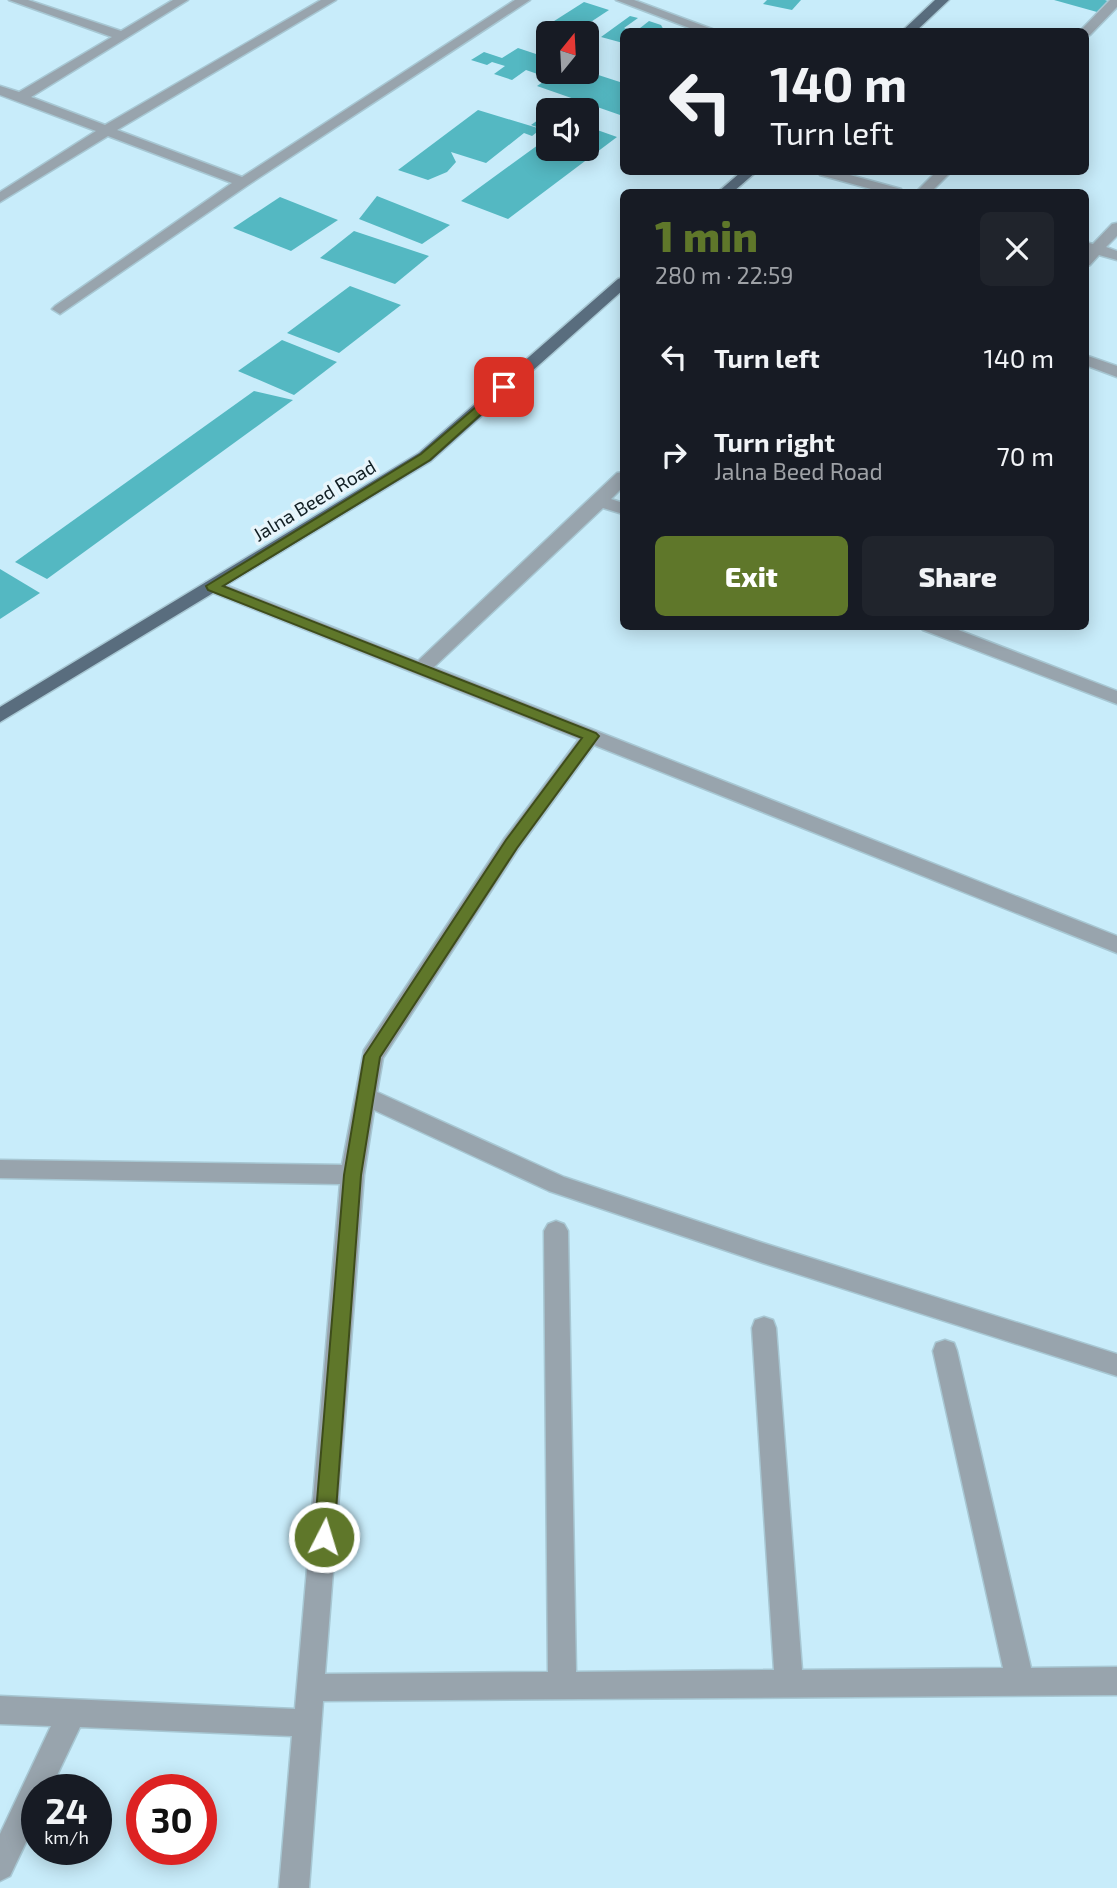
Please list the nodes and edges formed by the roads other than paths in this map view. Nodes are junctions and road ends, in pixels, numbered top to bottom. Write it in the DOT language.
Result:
graph roads {
  1 [pos="15,0"];
  2 [pos="182,0"];
  3 [pos="330,0"];
  4 [pos="524,0"];
  5 [pos="622,0"];
  6 [pos="943,0"];
  7 [pos="1115,5"];
  8 [pos="702,28"];
  9 [pos="912,28"];
  10 [pos="1089,28"];
  11 [pos="123,36"];
  12 [pos="0,90"];
  13 [pos="21,97"];
  14 [pos="107,130"];
  15 [pos="745,175"];
  16 [pos="836,175"];
  17 [pos="941,175"];
  18 [pos="243,183"];
  19 [pos="729,189"];
  20 [pos="885,189"];
  21 [pos="926,189"];
  22 [pos="0,198"];
  23 [pos="1117,226"];
  24 [pos="1091,248"];
  25 [pos="1117,256"];
  26 [pos="620,285"];
  27 [pos="60,309"];
  28 [pos="1089,362"];
  29 [pos="1117,372"];
  30 [pos="620,480"];
  31 [pos="600,501"];
  32 [pos="620,508"];
  33 [pos="212,586"];
  34 [pos="939,630"];
  35 [pos="420,669"];
  36 [pos="1117,698"];
  37 [pos="0,716"];
  38 [pos="591,736"];
  39 [pos="1117,945"];
  40 [pos="365,1096"];
  41 [pos="0,1169"];
  42 [pos="352,1175"];
  43 [pos="556,1231"];
  44 [pos="764,1328"];
  45 [pos="945,1351"];
  46 [pos="1117,1365"];
  47 [pos="1117,1681"];
  48 [pos="1020,1682"];
  49 [pos="789,1684"];
  50 [pos="562,1686"];
  51 [pos="311,1688"];
  52 [pos="0,1710"];
  53 [pos="72,1713"];
  54 [pos="309,1723"];
  55 [pos="0,1866"];
  56 [pos="294,1888"];
  1 -- 11 [label="street"];
  2 -- 11 [label="street"];
  3 -- 14 [label="street"];
  4 -- 18 [label="street"];
  5 -- 8 [label="street"];
  6 -- 9 [label="main road"];
  7 -- 10 [label="street"];
  11 -- 13 [label="street"];
  12 -- 13 [label="street"];
  13 -- 14 [label="street"];
  14 -- 18 [label="street"];
  14 -- 22 [label="street"];
  15 -- 19 [label="main road"];
  16 -- 20 [label="street"];
  17 -- 21 [label="street"];
  18 -- 27 [label="street"];
  23 -- 24 [label="street"];
  24 -- 25 [label="street"];
  26 -- 33 [label="main road, Jalna Beed Road"];
  28 -- 29 [label="street"];
  30 -- 31 [label="street"];
  31 -- 32 [label="street"];
  31 -- 35 [label="street"];
  33 -- 35 [label="street"];
  33 -- 37 [label="main road, Jalna Beed Road"];
  34 -- 36 [label="street"];
  35 -- 38 [label="street"];
  38 -- 39 [label="street"];
  38 -- 40 [label="street"];
  40 -- 42 [label="street"];
  40 -- 46 [label="street"];
  41 -- 42 [label="street"];
  42 -- 51 [label="street"];
  43 -- 50 [label="street"];
  44 -- 49 [label="street"];
  45 -- 48 [label="street"];
  47 -- 48 [label="street"];
  48 -- 49 [label="street"];
  49 -- 50 [label="street"];
  50 -- 51 [label="street"];
  51 -- 54 [label="street"];
  52 -- 53 [label="street"];
  53 -- 54 [label="street"];
  53 -- 55 [label="street"];
  54 -- 56 [label="street"];
}
